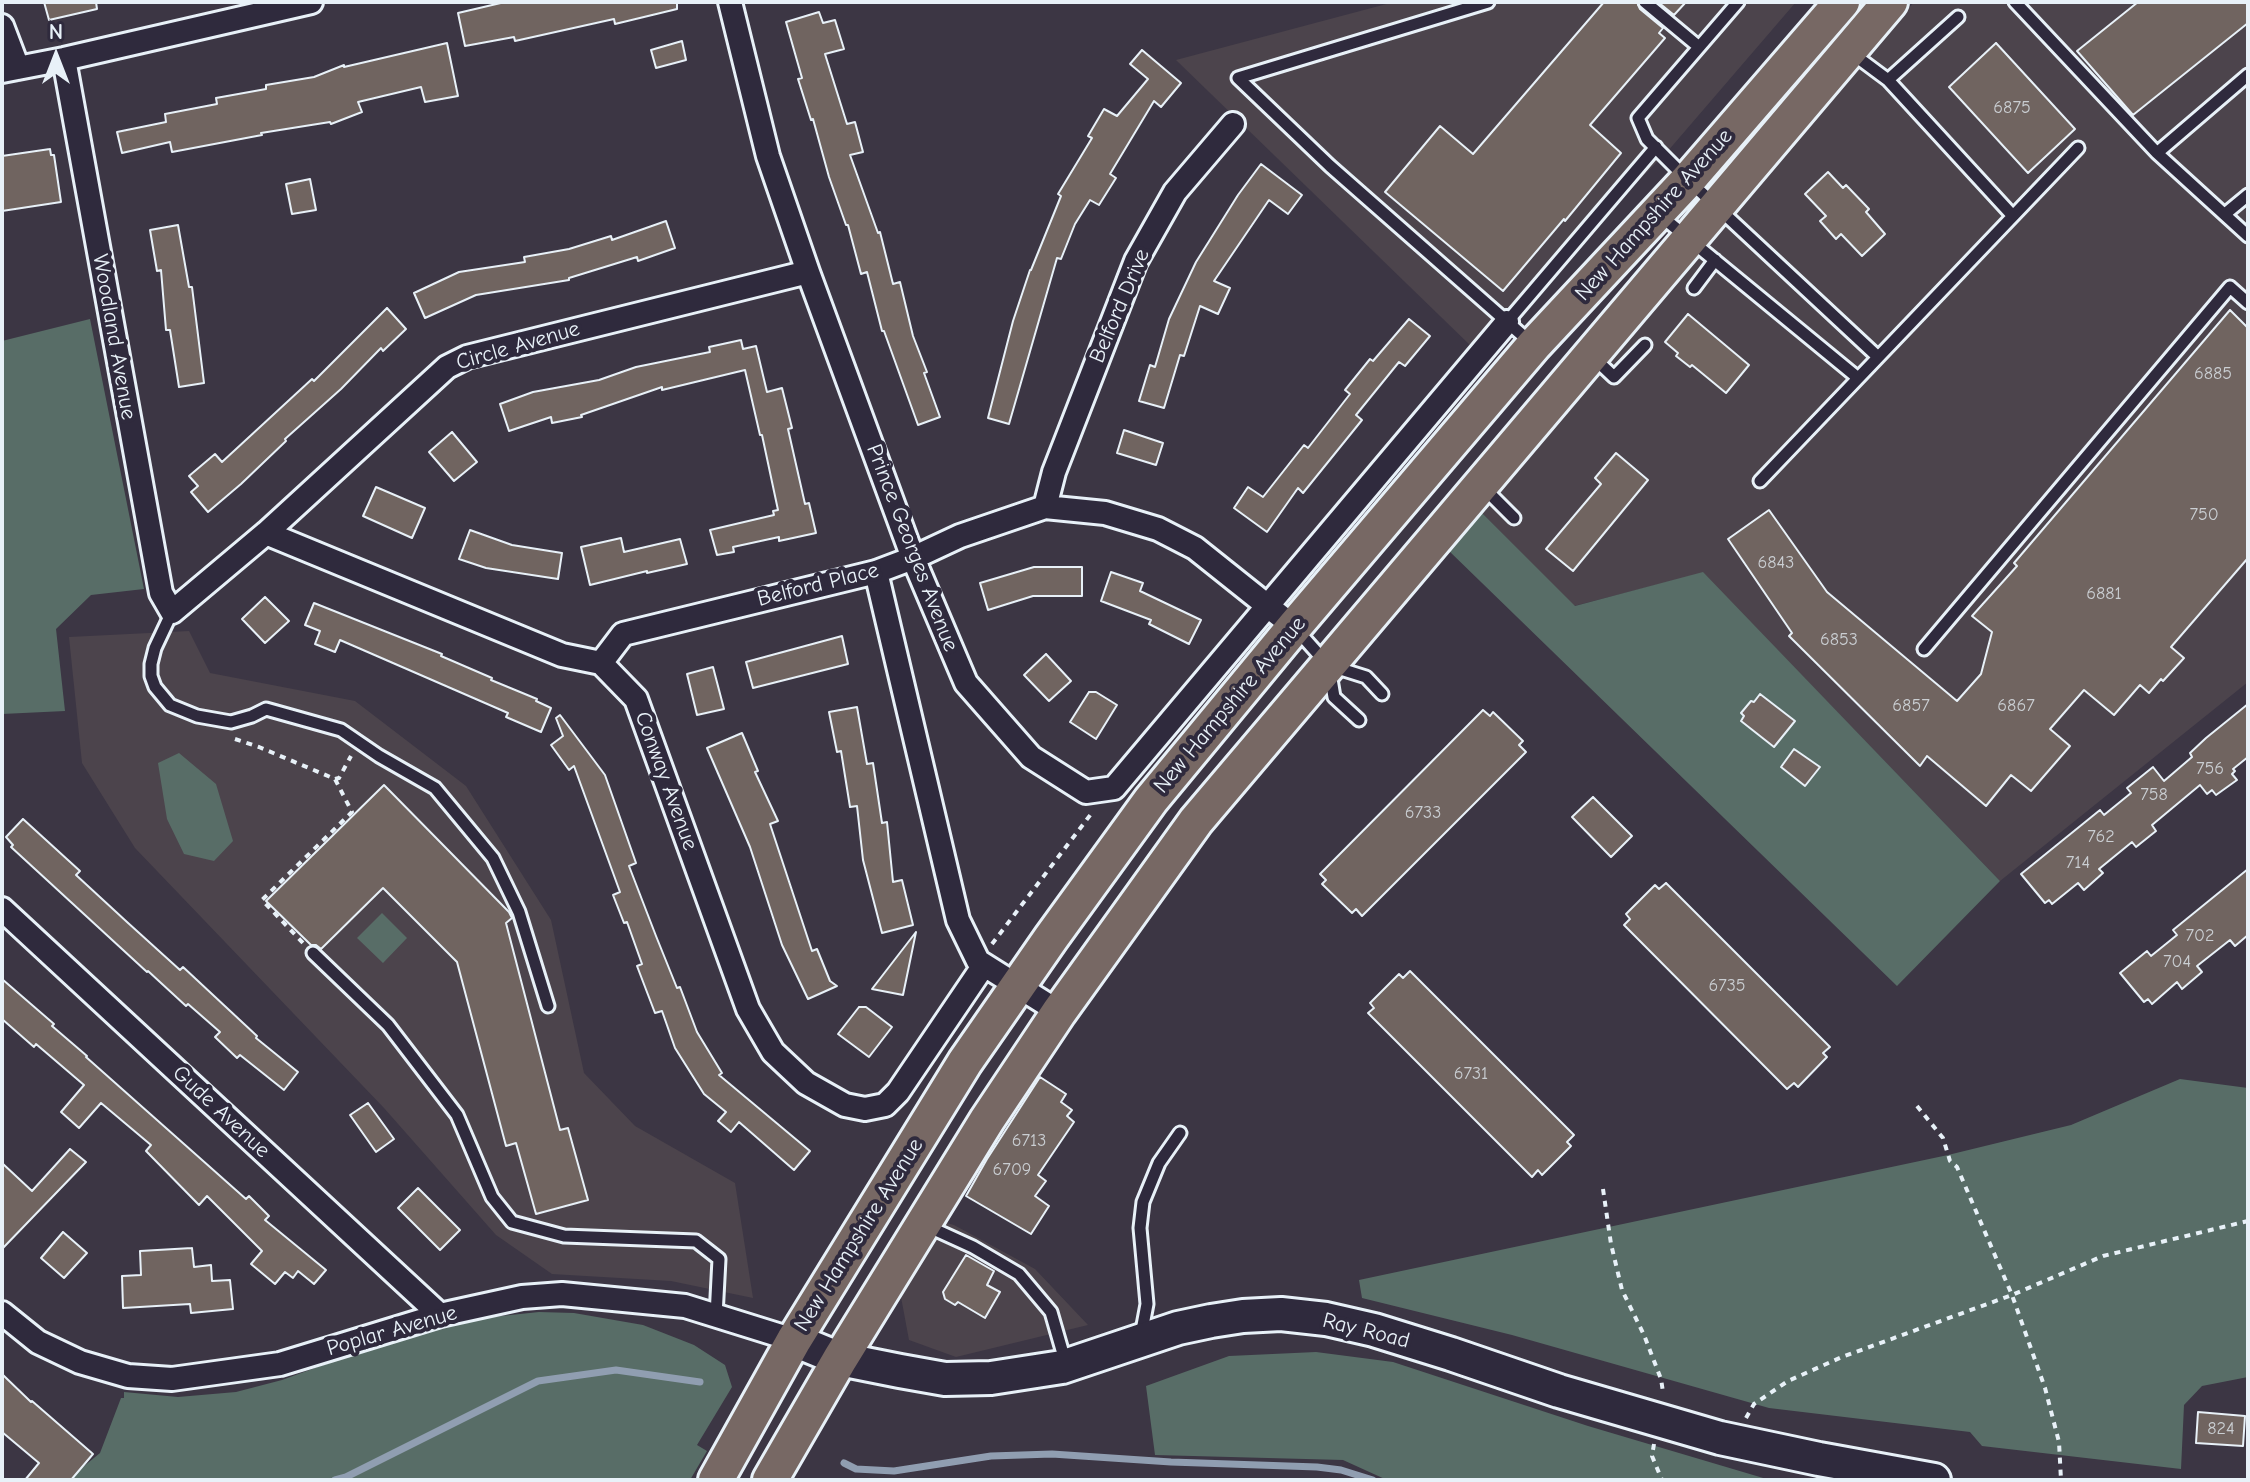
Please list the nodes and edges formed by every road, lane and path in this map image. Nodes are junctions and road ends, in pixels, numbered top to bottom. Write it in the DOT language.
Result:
graph roads {
  1 [pos="311,2"];
  2 [pos="730,2"];
  3 [pos="1488,2"];
  4 [pos="1645,2"];
  5 [pos="1738,2"];
  6 [pos="1842,2"];
  7 [pos="1890,2"];
  8 [pos="2015,2"];
  9 [pos="1958,17"];
  10 [pos="2,26"];
  11 [pos="1699,47"];
  12 [pos="1850,51"];
  13 [pos="64,59"];
  14 [pos="10,70"];
  15 [pos="2248,75"];
  16 [pos="1888,80"];
  17 [pos="1233,124"];
  18 [pos="1656,147"];
  19 [pos="2078,148"];
  20 [pos="2157,153"];
  21 [pos="1688,180"];
  22 [pos="2248,195"];
  23 [pos="1717,205"];
  24 [pos="1658,213"];
  25 [pos="2225,214"];
  26 [pos="2012,215"];
  27 [pos="2248,236"];
  28 [pos="1689,238"];
  29 [pos="1715,260"];
  30 [pos="808,272"];
  31 [pos="1694,288"];
  32 [pos="2248,303"];
  33 [pos="1507,322"];
  34 [pos="1534,345"];
  35 [pos="1645,345"];
  36 [pos="1591,355"];
  37 [pos="1878,357"];
  38 [pos="1858,378"];
  39 [pos="1760,481"];
  40 [pos="1481,485"];
  41 [pos="1045,507"];
  42 [pos="1514,518"];
  43 [pos="266,533"];
  44 [pos="913,558"];
  45 [pos="876,572"];
  46 [pos="1268,605"];
  47 [pos="172,612"];
  48 [pos="1294,627"];
  49 [pos="1924,649"];
  50 [pos="601,663"];
  51 [pos="1328,665"];
  52 [pos="1382,694"];
  53 [pos="1359,720"];
  54 [pos="222,736"];
  55 [pos="358,742"];
  56 [pos="335,779"];
  57 [pos="1114,788"];
  58 [pos="2,909"];
  59 [pos="313,953"];
  60 [pos="981,963"];
  61 [pos="1018,985"];
  62 [pos="548,1006"];
  63 [pos="1059,1012"];
  64 [pos="1917,1106"];
  65 [pos="1180,1133"];
  66 [pos="1603,1189"];
  67 [pos="2248,1221"];
  68 [pos="923,1224"];
  69 [pos="2012,1295"];
  70 [pos="2,1314"];
  71 [pos="440,1315"];
  72 [pos="716,1316"];
  73 [pos="794,1340"];
  74 [pos="1140,1340"];
  75 [pos="840,1359"];
  76 [pos="1067,1366"];
  77 [pos="1664,1400"];
  78 [pos="1732,1441"];
  79 [pos="1654,1442"];
  80 [pos="716,1480"];
  81 [pos="770,1480"];
  82 [pos="1662,1480"];
  83 [pos="1934,1480"];
  84 [pos="2061,1480"];
  1 -- 13 [label="street"];
  2 -- 30 [label="street, Prince Georges Avenue"];
  3 -- 33 [label="lane"];
  4 -- 11 [label="lane"];
  5 -- 11 [label="lane"];
  6 -- 21 [label="main road, New Hampshire Avenue"];
  7 -- 12 [label="main road, New Hampshire Avenue"];
  8 -- 20 [label="lane"];
  9 -- 16 [label="lane"];
  10 -- 14 [label="street"];
  11 -- 18 [label="lane"];
  12 -- 16 [label="lane"];
  12 -- 23 [label="main road, New Hampshire Avenue"];
  13 -- 14 [label="street"];
  13 -- 47 [label="street, Woodland Avenue"];
  15 -- 20 [label="lane"];
  16 -- 26 [label="lane"];
  17 -- 41 [label="street, Belford Drive"];
  18 -- 21 [label="lane"];
  18 -- 33 [label="lane"];
  19 -- 26 [label="lane"];
  20 -- 25 [label="lane"];
  21 -- 23 [label="lane"];
  21 -- 24 [label="main road, New Hampshire Avenue"];
  22 -- 25 [label="lane"];
  23 -- 28 [label="main road, New Hampshire Avenue"];
  23 -- 37 [label="lane"];
  24 -- 28 [label="lane"];
  24 -- 34 [label="main road, New Hampshire Avenue"];
  25 -- 27 [label="lane"];
  26 -- 37 [label="lane"];
  28 -- 29 [label="lane"];
  28 -- 36 [label="main road, New Hampshire Avenue"];
  29 -- 31 [label="lane"];
  29 -- 38 [label="lane"];
  30 -- 43 [label="street, Circle Avenue"];
  30 -- 44 [label="street, Prince Georges Avenue"];
  32 -- 49 [label="lane"];
  33 -- 34 [label="lane"];
  33 -- 46 [label="street, New Hampshire Avenue"];
  34 -- 48 [label="main road, New Hampshire Avenue"];
  35 -- 36 [label="lane"];
  36 -- 40 [label="main road, New Hampshire Avenue"];
  37 -- 38 [label="lane"];
  38 -- 39 [label="lane"];
  40 -- 42 [label="lane"];
  40 -- 51 [label="main road, New Hampshire Avenue"];
  41 -- 44 [label="street, Belford Place"];
  41 -- 46 [label="street, Belford Place"];
  43 -- 47 [label="street, Circle Avenue"];
  43 -- 50 [label="street"];
  44 -- 45 [label="street, Belford Place"];
  44 -- 57 [label="street, Prince Georges Avenue"];
  45 -- 50 [label="street, Belford Place"];
  45 -- 60 [label="street, Prince Georges Avenue"];
  46 -- 48 [label="street, Belford Place"];
  46 -- 57 [label="street"];
  47 -- 55 [label="lane"];
  48 -- 51 [label="lane"];
  48 -- 61 [label="main road, New Hampshire Avenue"];
  50 -- 60 [label="street, Conway Avenue"];
  51 -- 52 [label="lane"];
  51 -- 53 [label="lane"];
  51 -- 63 [label="main road, New Hampshire Avenue"];
  54 -- 56 [label="path"];
  55 -- 56 [label="path"];
  55 -- 62 [label="lane"];
  56 -- 59 [label="path"];
  57 -- 60 [label="path"];
  58 -- 71 [label="street, Gude Avenue"];
  59 -- 72 [label="lane"];
  60 -- 61 [label="street"];
  61 -- 63 [label="street"];
  61 -- 73 [label="main road, New Hampshire Avenue"];
  63 -- 68 [label="main road, New Hampshire Avenue"];
  64 -- 69 [label="path"];
  65 -- 74 [label="lane"];
  66 -- 77 [label="path"];
  67 -- 69 [label="path"];
  68 -- 75 [label="main road, New Hampshire Avenue"];
  68 -- 76 [label="lane"];
  69 -- 78 [label="path"];
  69 -- 84 [label="path"];
  70 -- 71 [label="street, Poplar Avenue"];
  71 -- 72 [label="street, Poplar Avenue"];
  72 -- 73 [label="street, Poplar Avenue"];
  73 -- 75 [label="street, Ray Road"];
  73 -- 80 [label="main road, New Hampshire Avenue"];
  74 -- 76 [label="street, Ray Road"];
  74 -- 78 [label="street, Ray Road"];
  75 -- 76 [label="street, Ray Road"];
  75 -- 81 [label="main road, New Hampshire Avenue"];
  78 -- 83 [label="street, Ray Road"];
  79 -- 82 [label="path"];
}
